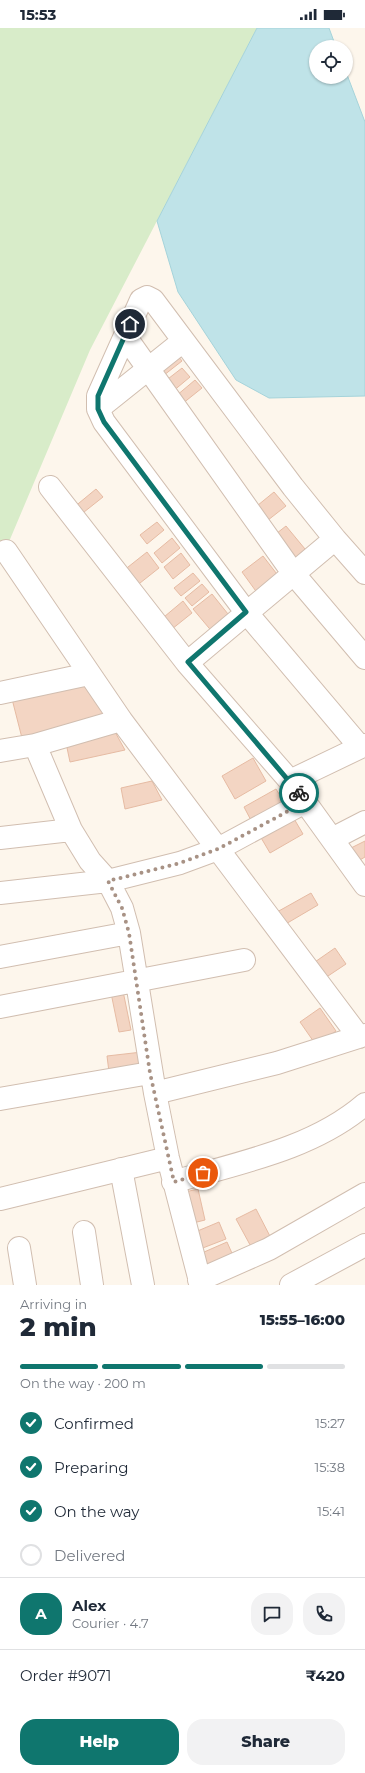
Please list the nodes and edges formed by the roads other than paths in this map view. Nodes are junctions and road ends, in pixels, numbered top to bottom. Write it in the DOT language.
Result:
graph roads {
  1 [pos="125,336"];
  2 [pos="183,341"];
  3 [pos="148,367"];
  4 [pos="98,409"];
  5 [pos="50,487"];
  6 [pos="335,539"];
  7 [pos="6,551"];
  8 [pos="293,573"];
  9 [pos="365,573"];
  10 [pos="246,612"];
  11 [pos="365,658"];
  12 [pos="188,662"];
  13 [pos="89,674"];
  14 [pos="0,692"];
  15 [pos="121,720"];
  16 [pos="35,745"];
  17 [pos="363,746"];
  18 [pos="0,751"];
  19 [pos="290,781"];
  20 [pos="305,802"];
  21 [pos="365,822"];
  22 [pos="71,830"];
  23 [pos="0,838"];
  24 [pos="332,840"];
  25 [pos="218,849"];
  26 [pos="108,881"];
  27 [pos="365,885"];
  28 [pos="0,893"];
  29 [pos="129,933"];
  30 [pos="0,957"];
  31 [pos="244,960"];
  32 [pos="137,981"];
  33 [pos="0,1007"];
  34 [pos="362,1036"];
  35 [pos="153,1083"];
  36 [pos="0,1098"];
  37 [pos="365,1104"];
  38 [pos="168,1158"];
  39 [pos="121,1170"];
  40 [pos="174,1182"];
  41 [pos="365,1194"];
  42 [pos="0,1199"];
  43 [pos="84,1232"];
  44 [pos="365,1245"];
  45 [pos="19,1248"];
  46 [pos="200,1282"];
  47 [pos="25,1285"];
  48 [pos="92,1285"];
  49 [pos="143,1285"];
  50 [pos="291,1285"];
  1 -- 2 [label="street"];
  1 -- 3 [label="street"];
  1 -- 4 [label="street"];
  2 -- 3 [label="street"];
  2 -- 6 [label="street"];
  3 -- 4 [label="street"];
  3 -- 8 [label="street"];
  4 -- 10 [label="street"];
  5 -- 12 [label="street"];
  6 -- 8 [label="street"];
  6 -- 9 [label="street"];
  7 -- 13 [label="street"];
  8 -- 10 [label="street"];
  8 -- 11 [label="street"];
  10 -- 12 [label="street"];
  10 -- 17 [label="street"];
  12 -- 19 [label="street"];
  13 -- 14 [label="street"];
  13 -- 15 [label="street"];
  15 -- 16 [label="street"];
  15 -- 25 [label="street"];
  16 -- 18 [label="street"];
  16 -- 22 [label="street"];
  17 -- 19 [label="street"];
  19 -- 20 [label="street"];
  20 -- 24 [label="street"];
  20 -- 25 [label="street"];
  21 -- 24 [label="street"];
  22 -- 23 [label="street"];
  22 -- 26 [label="street"];
  24 -- 27 [label="street"];
  25 -- 26 [label="street"];
  25 -- 34 [label="street"];
  26 -- 28 [label="street"];
  26 -- 29 [label="street"];
  29 -- 30 [label="street"];
  29 -- 32 [label="street"];
  31 -- 32 [label="street"];
  32 -- 33 [label="street"];
  32 -- 35 [label="street"];
  34 -- 35 [label="street"];
  35 -- 36 [label="street"];
  35 -- 38 [label="street"];
  37 -- 40 [label="street"];
  38 -- 39 [label="street"];
  38 -- 40 [label="street"];
  39 -- 42 [label="street"];
  39 -- 49 [label="street"];
  40 -- 46 [label="street"];
  41 -- 46 [label="street"];
  43 -- 48 [label="street"];
  44 -- 50 [label="street"];
  45 -- 47 [label="street"];
}
